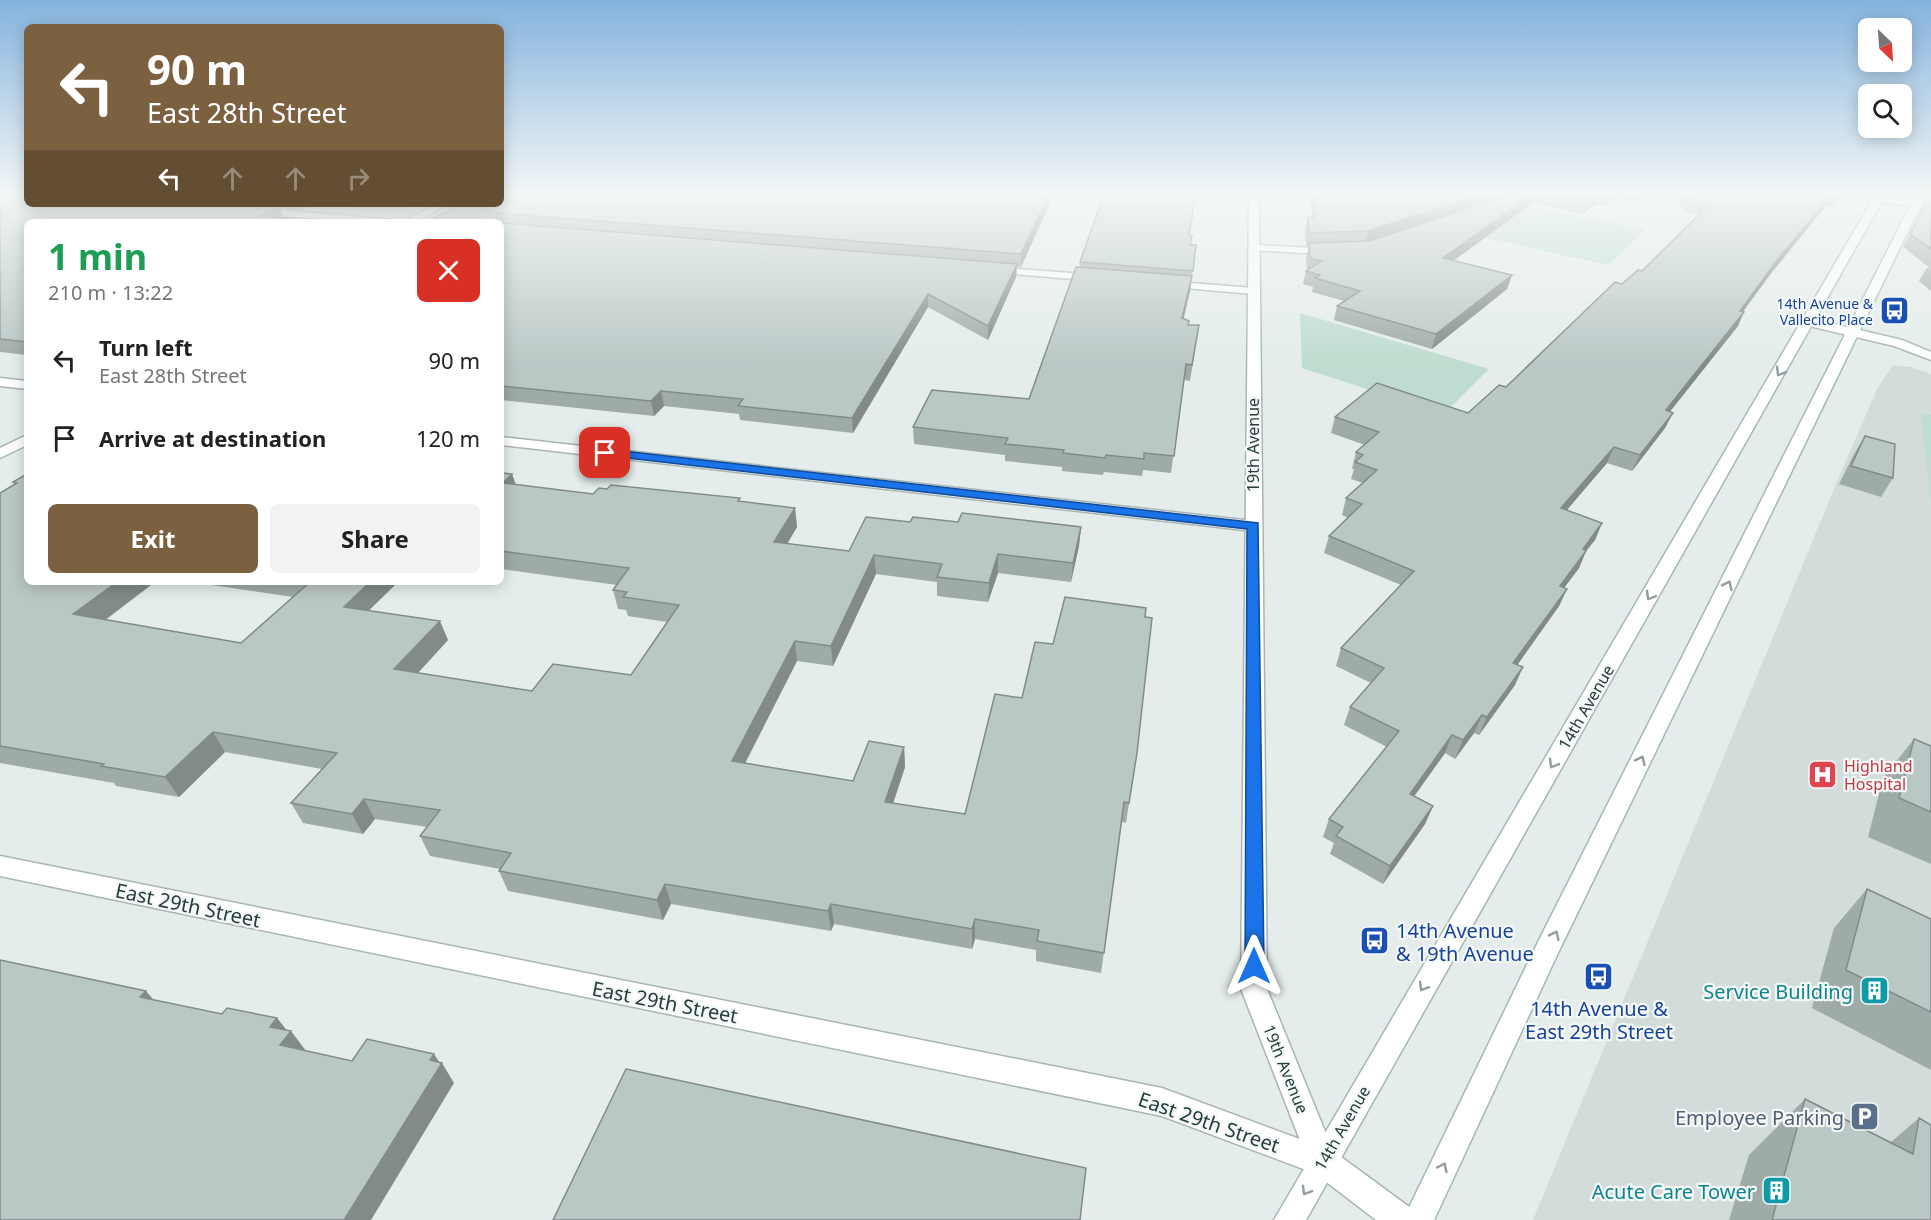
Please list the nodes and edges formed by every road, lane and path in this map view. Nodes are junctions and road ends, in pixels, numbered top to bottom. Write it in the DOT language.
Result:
graph roads {
  1 [pos="1256,251"];
  2 [pos="1849,251"];
  3 [pos="1893,251"];
  4 [pos="978,269"];
  5 [pos="1110,279"];
  6 [pos="1158,283"];
  7 [pos="1253,291"];
  8 [pos="1809,322"];
  9 [pos="1853,332"];
  10 [pos="1898,343"];
  11 [pos="1931,345"];
  12 [pos="1931,356"];
  13 [pos="0,382"];
  14 [pos="24,385"];
  15 [pos="24,441"];
  16 [pos="504,441"];
  17 [pos="0,454"];
  18 [pos="1253,526"];
  19 [pos="0,866"];
  20 [pos="1322,1161"];
  21 [pos="1289,1220"];
  22 [pos="1401,1220"];
  23 [pos="1418,1220"];
  1 -- 7 [label="street, 19th Avenue"];
  2 -- 8 [label="street, 14th Avenue"];
  3 -- 9 [label="street"];
  4 -- 5 [label="street"];
  6 -- 7 [label="street"];
  7 -- 18 [label="street, 19th Avenue"];
  8 -- 9 [label="street"];
  8 -- 20 [label="street, 14th Avenue, one-way"];
  9 -- 10 [label="street"];
  23 -- 9 [label="street, one-way"];
  10 -- 11 [label="street"];
  10 -- 12 [label="street"];
  13 -- 14 [label="street"];
  15 -- 17 [label="street"];
  16 -- 18 [label="street"];
  18 -- 20 [label="street, 19th Avenue"];
  19 -- 20 [label="street, East 29th Street"];
  20 -- 21 [label="street, 14th Avenue, one-way"];
  20 -- 22 [label="street"];
}
